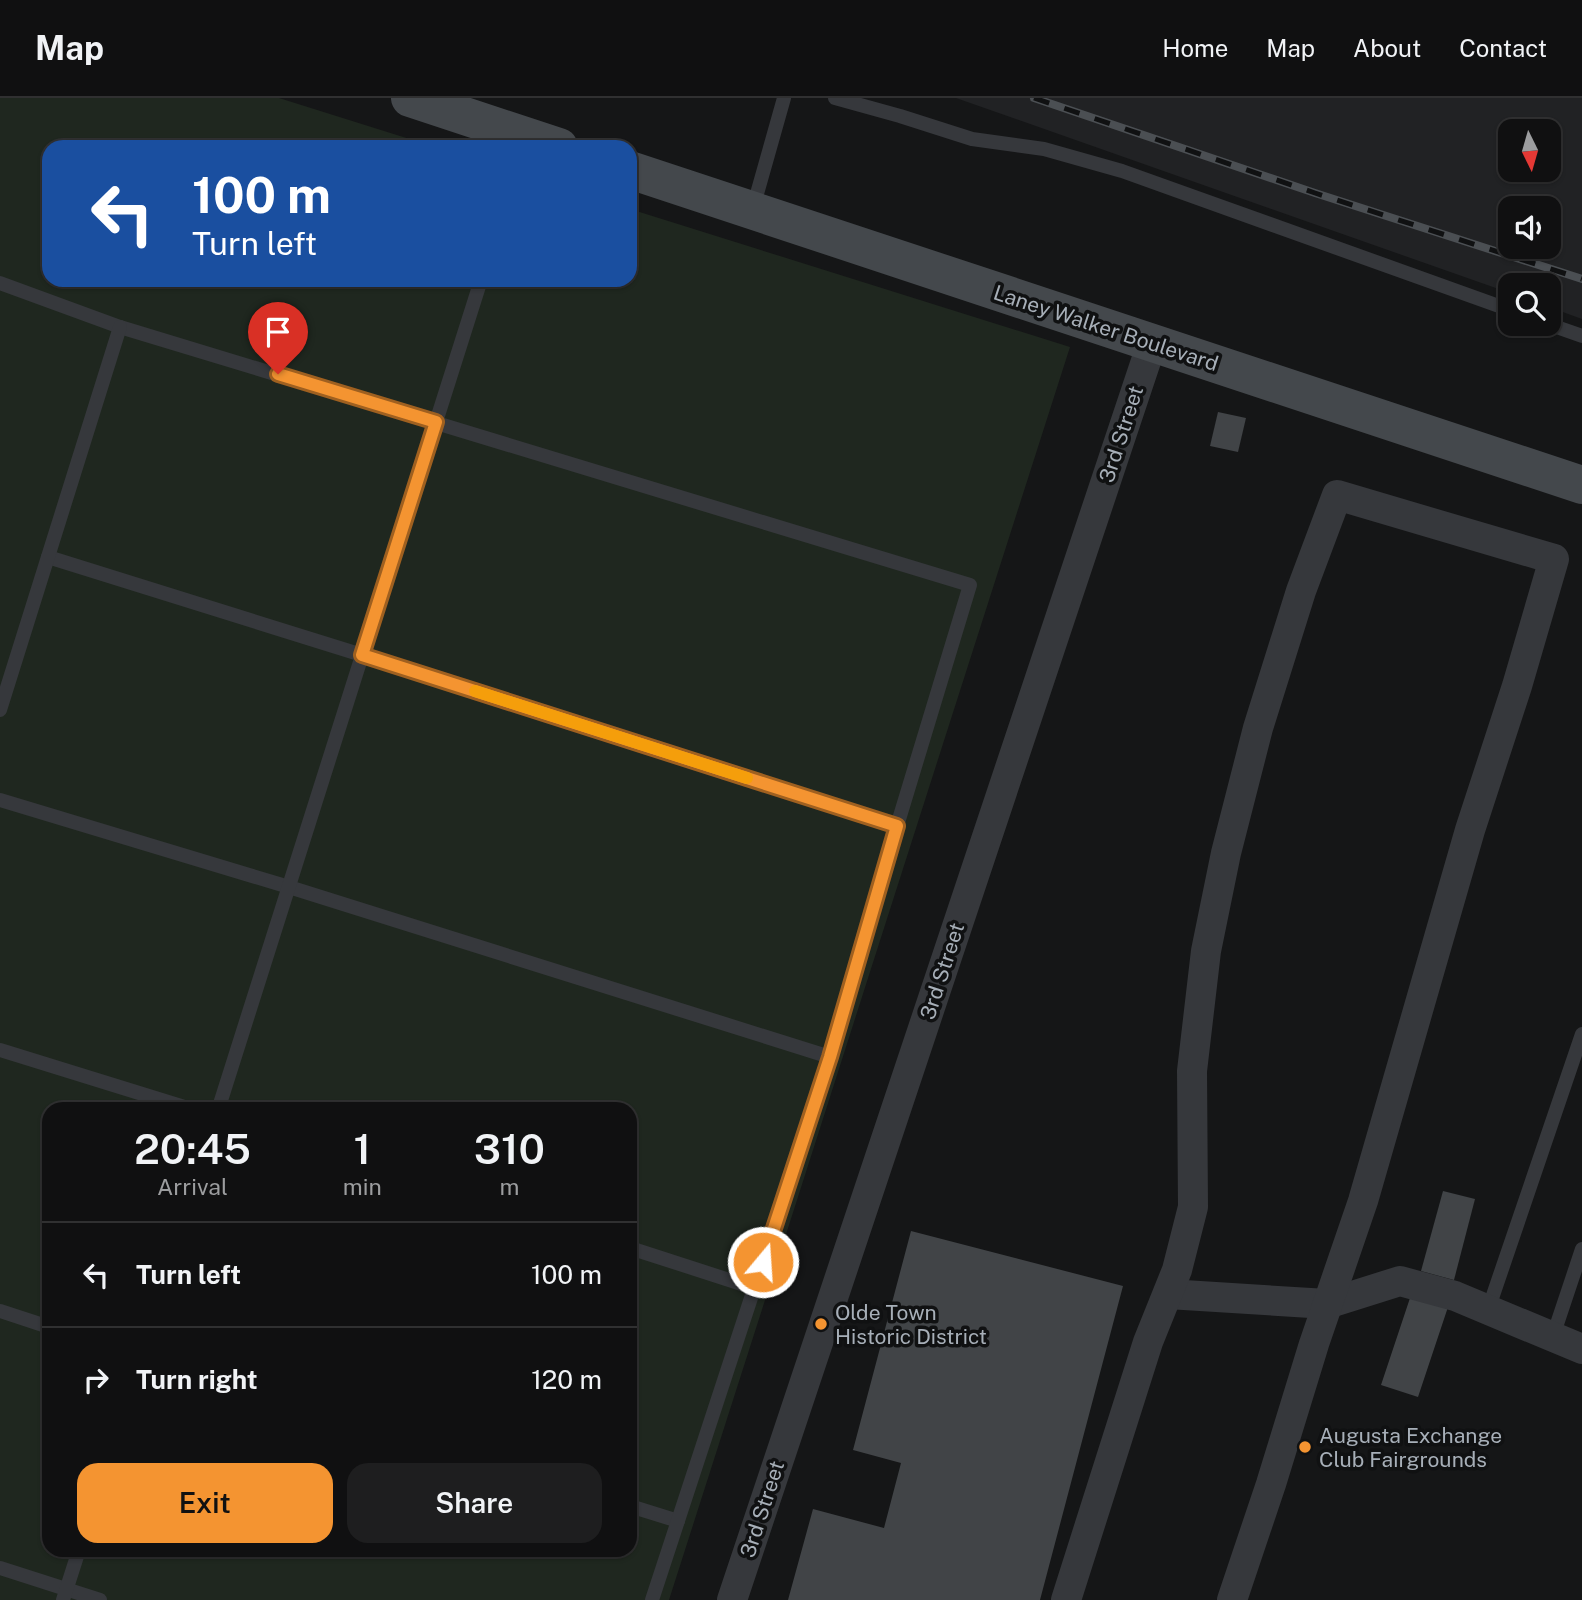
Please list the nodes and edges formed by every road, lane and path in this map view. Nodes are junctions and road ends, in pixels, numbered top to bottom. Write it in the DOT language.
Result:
graph roads {
  1 [pos="410,98"];
  2 [pos="784,98"];
  3 [pos="835,98"];
  4 [pos="538,140"];
  5 [pos="637,172"];
  6 [pos="752,211"];
  7 [pos="0,283"];
  8 [pos="479,287"];
  9 [pos="1498,306"];
  10 [pos="120,327"];
  11 [pos="1561,329"];
  12 [pos="1582,336"];
  13 [pos="1152,343"];
  14 [pos="436,422"];
  15 [pos="1582,485"];
  16 [pos="48,557"];
  17 [pos="362,655"];
  18 [pos="0,710"];
  19 [pos="0,800"];
  20 [pos="897,826"];
  21 [pos="289,887"];
  22 [pos="1582,1034"];
  23 [pos="0,1050"];
  24 [pos="830,1057"];
  25 [pos="168,1102"];
  26 [pos="221,1102"];
  27 [pos="1582,1249"];
  28 [pos="637,1250"];
  29 [pos="754,1288"];
  30 [pos="1168,1293"];
  31 [pos="1328,1304"];
  32 [pos="1488,1310"];
  33 [pos="0,1311"];
  34 [pos="42,1325"];
  35 [pos="1553,1336"];
  36 [pos="1582,1349"];
  37 [pos="637,1508"];
  38 [pos="678,1521"];
  39 [pos="77,1557"];
  40 [pos="0,1568"];
  41 [pos="65,1595"];
  42 [pos="100,1600"];
  43 [pos="652,1600"];
  44 [pos="732,1600"];
  45 [pos="1066,1600"];
  46 [pos="1232,1600"];
  1 -- 4 [label="main road"];
  2 -- 6 [label="lane"];
  3 -- 9 [label="lane"];
  5 -- 6 [label="main road, Laney Walker Boulevard"];
  6 -- 13 [label="main road, Laney Walker Boulevard"];
  7 -- 10 [label="lane"];
  8 -- 14 [label="lane"];
  10 -- 14 [label="lane"];
  10 -- 16 [label="lane"];
  11 -- 12 [label="lane"];
  13 -- 15 [label="main road, Laney Walker Boulevard"];
  13 -- 44 [label="street, 3rd Street"];
  14 -- 17 [label="lane"];
  14 -- 20 [label="lane"];
  16 -- 17 [label="lane"];
  16 -- 18 [label="lane"];
  17 -- 20 [label="lane"];
  17 -- 21 [label="lane"];
  19 -- 21 [label="lane"];
  20 -- 24 [label="lane"];
  21 -- 24 [label="lane"];
  21 -- 26 [label="lane"];
  22 -- 32 [label="lane"];
  23 -- 25 [label="lane"];
  24 -- 29 [label="lane"];
  27 -- 35 [label="lane"];
  28 -- 29 [label="lane"];
  29 -- 38 [label="lane"];
  30 -- 31 [label="street"];
  30 -- 31 [label="street"];
  30 -- 45 [label="street"];
  31 -- 32 [label="street"];
  31 -- 46 [label="street"];
  32 -- 35 [label="street"];
  33 -- 34 [label="lane"];
  35 -- 36 [label="street"];
  37 -- 38 [label="lane"];
  38 -- 43 [label="lane"];
  39 -- 41 [label="lane"];
  40 -- 41 [label="lane"];
  41 -- 42 [label="lane"];
}
